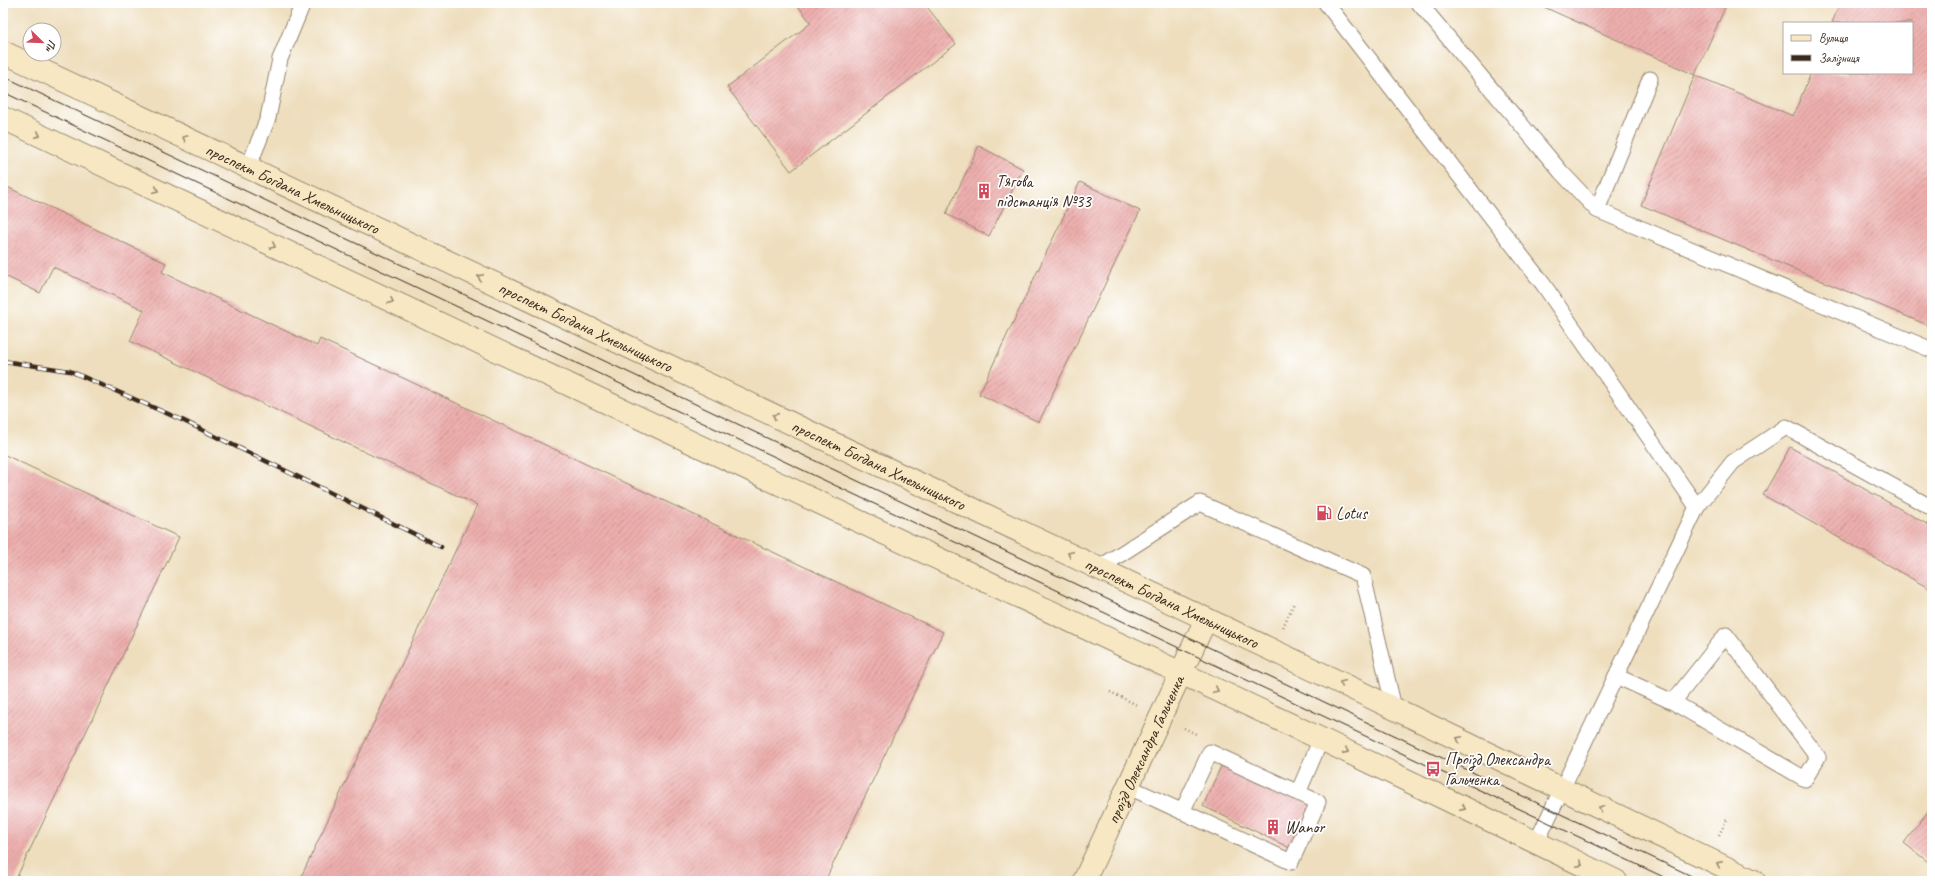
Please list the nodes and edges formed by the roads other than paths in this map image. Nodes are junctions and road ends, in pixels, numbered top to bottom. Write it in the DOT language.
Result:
graph roads {
  1 [pos="303,3"];
  2 [pos="1326,3"];
  3 [pos="1419,3"];
  4 [pos="3,52"];
  5 [pos="1650,79"];
  6 [pos="3,118"];
  7 [pos="248,168"];
  8 [pos="1596,210"];
  9 [pos="1932,350"];
  10 [pos="1698,507"];
  11 [pos="1932,508"];
  12 [pos="1099,568"];
  13 [pos="1206,619"];
  14 [pos="1180,674"];
  15 [pos="1616,676"];
  16 [pos="1673,702"];
  17 [pos="1394,708"];
  18 [pos="1322,740"];
  19 [pos="1129,787"];
  20 [pos="1561,789"];
  21 [pos="1298,793"];
  22 [pos="1182,812"];
  23 [pos="1536,843"];
  24 [pos="1084,881"];
  25 [pos="1616,881"];
  26 [pos="1754,881"];
  1 -- 7 [label="lane"];
  2 -- 10 [label="lane"];
  3 -- 8 [label="lane"];
  7 -- 4 [label="main road, проспект Богдана Хмельницького, one-way"];
  5 -- 8 [label="lane"];
  6 -- 14 [label="main road, one-way"];
  12 -- 7 [label="main road, проспект Богдана Хмельницького, one-way"];
  8 -- 9 [label="lane"];
  10 -- 11 [label="lane"];
  10 -- 15 [label="lane"];
  12 -- 13 [label="main road, проспект Богдана Хмельницького"];
  12 -- 17 [label="lane"];
  13 -- 14 [label="main road, проїзд Олександра Гальченка"];
  17 -- 13 [label="main road, проспект Богдана Хмельницького, one-way"];
  14 -- 18 [label="main road, one-way"];
  14 -- 19 [label="main road, проїзд Олександра Гальченка"];
  15 -- 16 [label="lane"];
  15 -- 20 [label="lane"];
  16 -- 16 [label="lane"];
  20 -- 17 [label="main road, проспект Богдана Хмельницького, one-way"];
  18 -- 21 [label="lane"];
  18 -- 23 [label="main road, one-way"];
  19 -- 22 [label="lane"];
  19 -- 24 [label="main road, проїзд Олександра Гальченка"];
  20 -- 23 [label="lane"];
  26 -- 20 [label="main road, проспект Богдана Хмельницького, one-way"];
  21 -- 22 [label="lane"];
  21 -- 22 [label="lane"];
  23 -- 25 [label="main road, one-way"];
}
